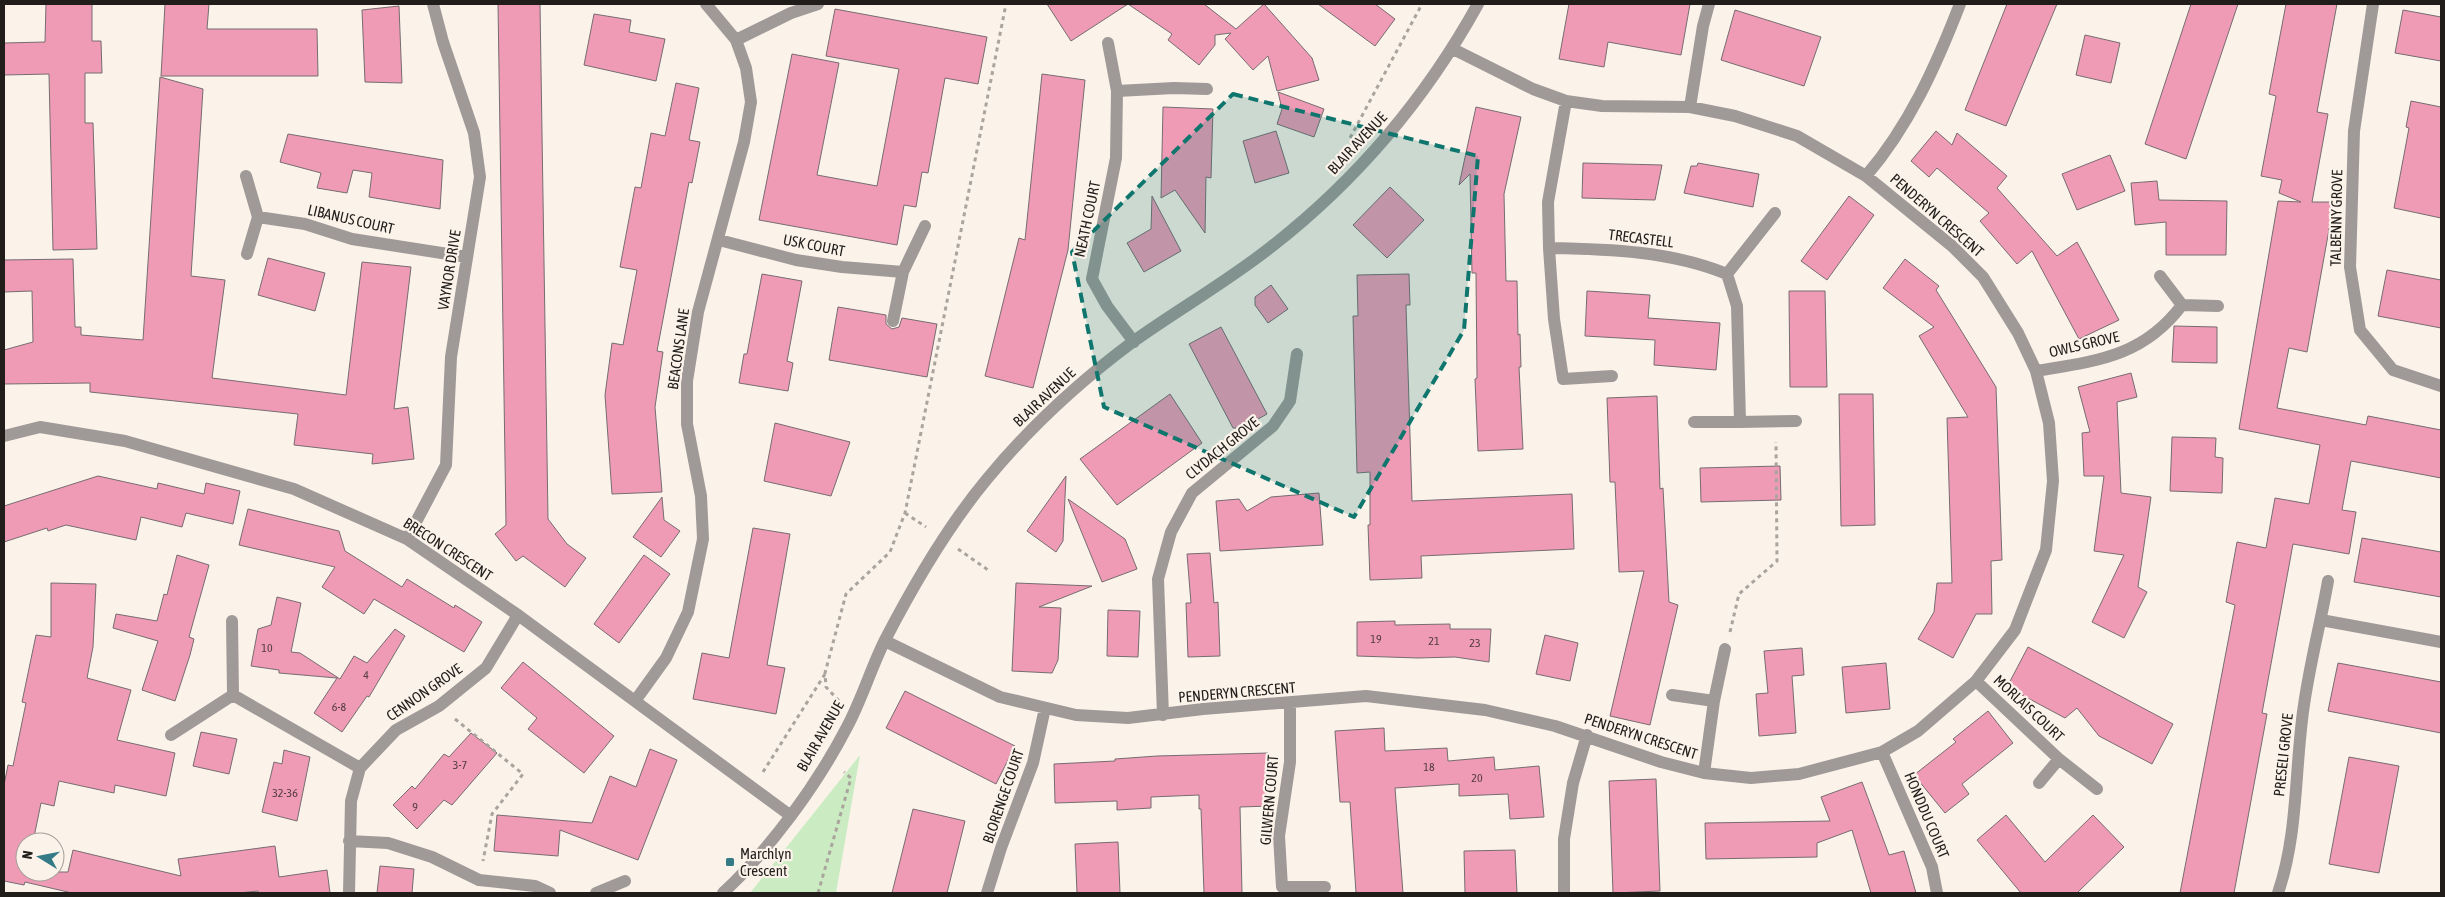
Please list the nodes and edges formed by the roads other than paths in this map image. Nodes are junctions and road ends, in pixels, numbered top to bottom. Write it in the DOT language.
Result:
graph roads {
  1 [pos="433,4"];
  2 [pos="706,4"];
  3 [pos="818,4"];
  4 [pos="1478,4"];
  5 [pos="1709,4"];
  6 [pos="1960,4"];
  7 [pos="2373,4"];
  8 [pos="736,40"];
  9 [pos="1108,43"];
  10 [pos="1453,48"];
  11 [pos="1207,89"];
  12 [pos="1117,91"];
  13 [pos="1566,100"];
  14 [pos="1690,107"];
  15 [pos="246,176"];
  16 [pos="1866,176"];
  17 [pos="1775,212"];
  18 [pos="258,217"];
  19 [pos="925,226"];
  20 [pos="719,240"];
  21 [pos="1549,248"];
  22 [pos="246,254"];
  23 [pos="467,257"];
  24 [pos="904,272"];
  25 [pos="1727,274"];
  26 [pos="2160,276"];
  27 [pos="2182,305"];
  28 [pos="2218,306"];
  29 [pos="893,320"];
  30 [pos="1134,342"];
  31 [pos="1297,354"];
  32 [pos="2036,372"];
  33 [pos="1612,376"];
  34 [pos="2441,386"];
  35 [pos="1796,421"];
  36 [pos="1694,422"];
  37 [pos="1740,422"];
  38 [pos="4,436"];
  39 [pos="407,539"];
  40 [pos="2328,581"];
  41 [pos="518,615"];
  42 [pos="232,620"];
  43 [pos="2321,620"];
  44 [pos="885,641"];
  45 [pos="2441,642"];
  46 [pos="1725,649"];
  47 [pos="1976,680"];
  48 [pos="233,695"];
  49 [pos="1672,695"];
  50 [pos="635,701"];
  51 [pos="1714,701"];
  52 [pos="1290,704"];
  53 [pos="1045,708"];
  54 [pos="1163,715"];
  55 [pos="171,735"];
  56 [pos="1587,735"];
  57 [pos="1882,752"];
  58 [pos="2059,759"];
  59 [pos="360,768"];
  60 [pos="1704,773"];
  61 [pos="2038,783"];
  62 [pos="2097,789"];
  63 [pos="791,816"];
  64 [pos="349,841"];
  65 [pos="625,881"];
  66 [pos="1325,887"];
  67 [pos="349,893"];
  68 [pos="550,893"];
  69 [pos="596,893"];
  70 [pos="723,893"];
  71 [pos="987,893"];
  72 [pos="1564,893"];
  73 [pos="1937,893"];
  74 [pos="2278,893"];
  1 -- 23 [label="street, VAYNOR DRIVE"];
  2 -- 8 [label="street, BEACONS LANE"];
  3 -- 8 [label="street"];
  4 -- 10 [label="street, BLAIR AVENUE"];
  5 -- 14 [label="street"];
  6 -- 16 [label="street"];
  7 -- 34 [label="street, TALBENNY GROVE"];
  8 -- 20 [label="street, BEACONS LANE"];
  9 -- 12 [label="street, NEATH COURT"];
  10 -- 13 [label="street, PENDERYN CRESCENT"];
  10 -- 30 [label="street, BLAIR AVENUE"];
  11 -- 12 [label="street"];
  12 -- 30 [label="street, NEATH COURT"];
  13 -- 14 [label="street, PENDERYN CRESCENT"];
  13 -- 21 [label="street"];
  14 -- 16 [label="street, PENDERYN CRESCENT"];
  15 -- 18 [label="street"];
  16 -- 32 [label="street, PENDERYN CRESCENT"];
  17 -- 25 [label="street"];
  18 -- 22 [label="street"];
  18 -- 23 [label="street, LIBANUS COURT"];
  19 -- 24 [label="street"];
  20 -- 24 [label="street, USK COURT"];
  20 -- 50 [label="street, BEACONS LANE"];
  21 -- 25 [label="street, TRECASTELL"];
  21 -- 33 [label="street"];
  23 -- 39 [label="street, VAYNOR DRIVE"];
  24 -- 29 [label="street"];
  25 -- 37 [label="street"];
  26 -- 27 [label="street"];
  27 -- 28 [label="street"];
  27 -- 32 [label="street, OWLS GROVE"];
  30 -- 44 [label="street, BLAIR AVENUE"];
  31 -- 54 [label="street, CLYDACH GROVE"];
  32 -- 47 [label="street, PENDERYN CRESCENT"];
  35 -- 37 [label="street"];
  36 -- 37 [label="street"];
  38 -- 39 [label="street, BRECON CRESCENT"];
  39 -- 41 [label="street, BRECON CRESCENT"];
  40 -- 43 [label="street, PRESELI GROVE"];
  41 -- 50 [label="street, BRECON CRESCENT"];
  41 -- 59 [label="street, CENNON GROVE"];
  42 -- 48 [label="street"];
  43 -- 45 [label="street"];
  43 -- 74 [label="street, PRESELI GROVE"];
  44 -- 53 [label="street, PENDERYN CRESCENT"];
  44 -- 63 [label="street, BLAIR AVENUE"];
  46 -- 51 [label="street"];
  47 -- 57 [label="street, PENDERYN CRESCENT"];
  47 -- 58 [label="street, MORLAIS COURT"];
  48 -- 55 [label="street"];
  48 -- 59 [label="street"];
  49 -- 51 [label="street"];
  50 -- 63 [label="street, BRECON CRESCENT"];
  51 -- 60 [label="street"];
  52 -- 54 [label="street, PENDERYN CRESCENT"];
  52 -- 56 [label="street, PENDERYN CRESCENT"];
  52 -- 66 [label="street, GILWERN COURT"];
  53 -- 54 [label="street, PENDERYN CRESCENT"];
  53 -- 71 [label="street, BLORENGE COURT"];
  56 -- 60 [label="street, PENDERYN CRESCENT"];
  56 -- 72 [label="street"];
  57 -- 60 [label="street, PENDERYN CRESCENT"];
  57 -- 73 [label="street, HONDDU COURT"];
  58 -- 61 [label="street, MORLAIS COURT"];
  58 -- 62 [label="street, MORLAIS COURT"];
  59 -- 64 [label="street, CENNON GROVE"];
  63 -- 70 [label="street, BLAIR AVENUE"];
  64 -- 67 [label="street, CENNON GROVE"];
  64 -- 68 [label="street"];
  65 -- 69 [label="street"];
}
